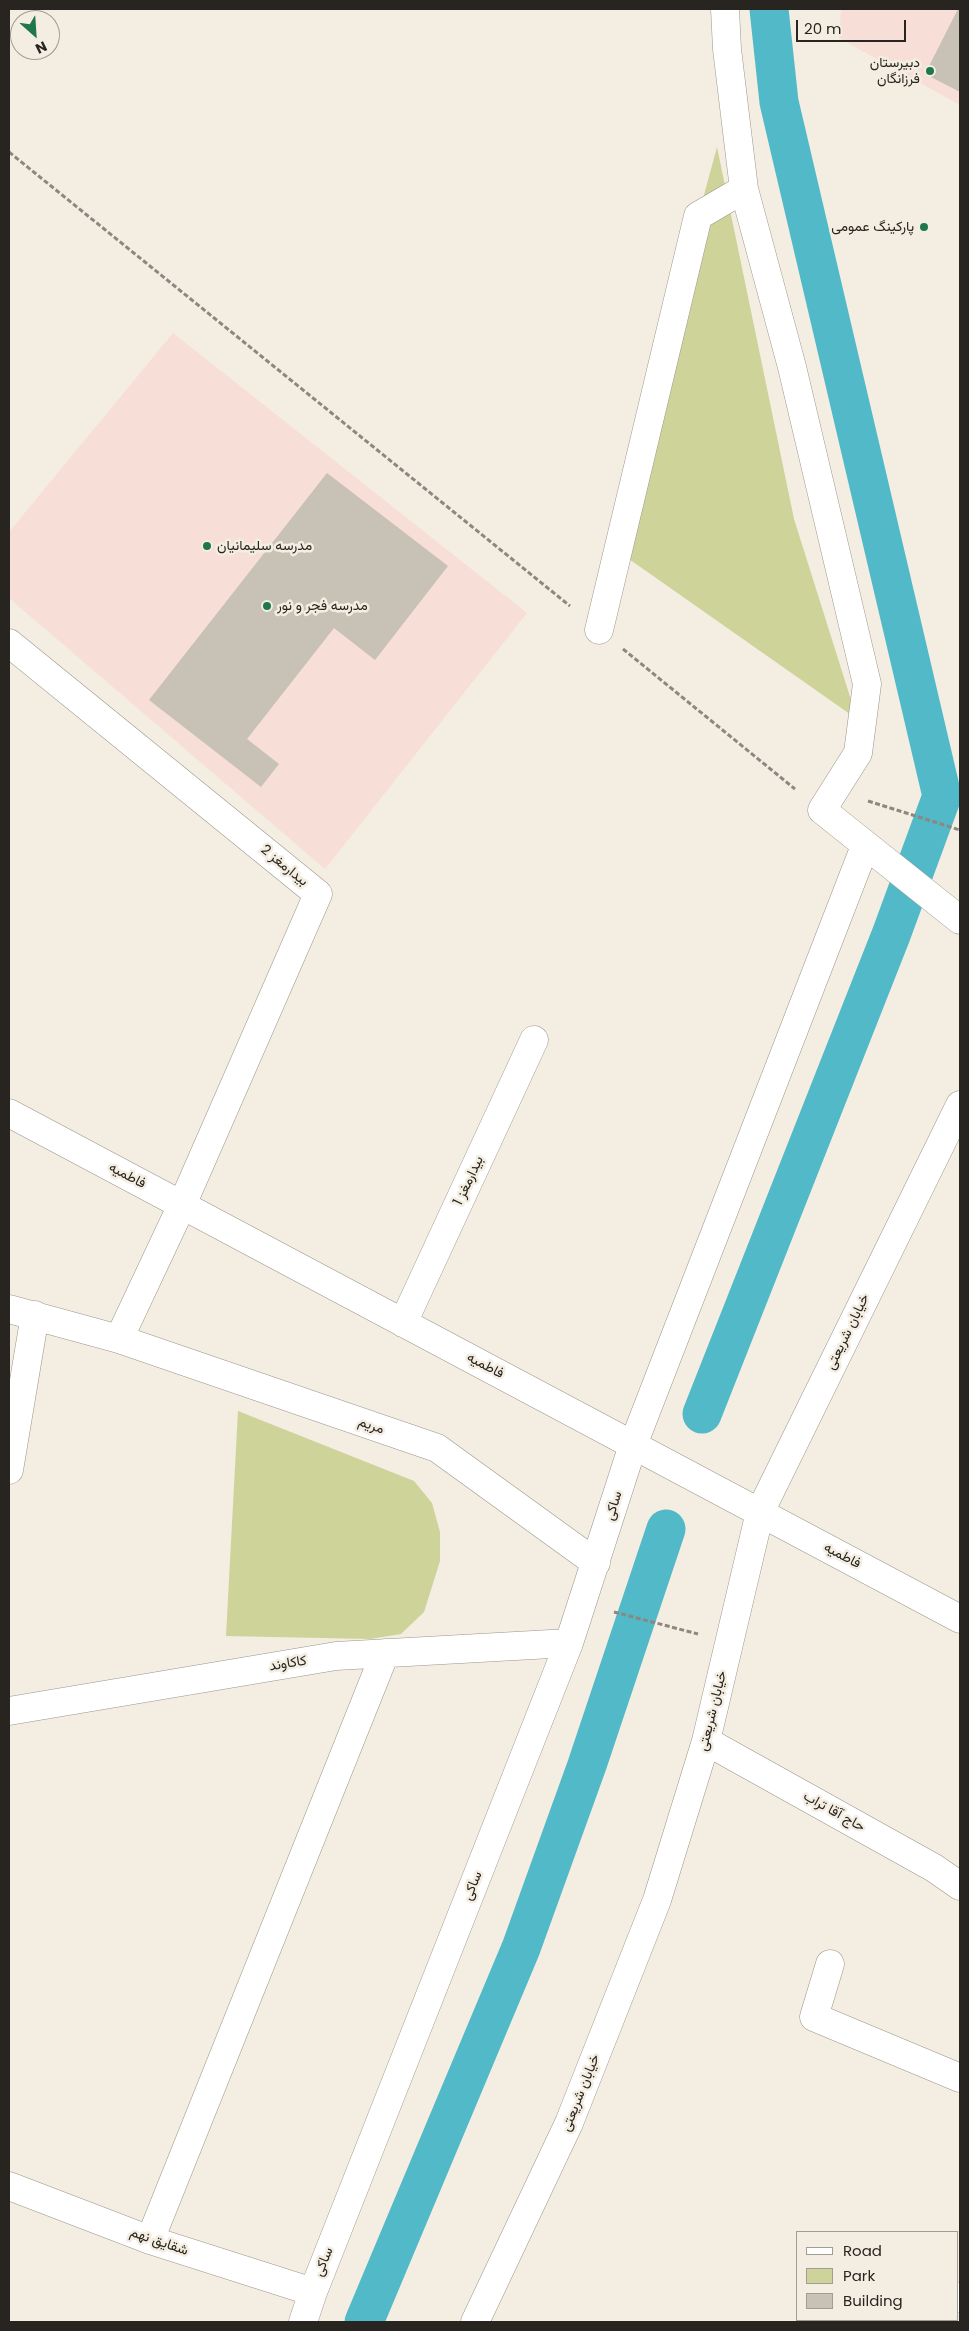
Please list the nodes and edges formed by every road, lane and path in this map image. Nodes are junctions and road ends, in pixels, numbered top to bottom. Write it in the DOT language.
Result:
graph roads {
  1 [pos="725,9"];
  2 [pos="9,152"];
  3 [pos="744,189"];
  4 [pos="599,630"];
  5 [pos="9,643"];
  6 [pos="822,810"];
  7 [pos="892,810"];
  8 [pos="960,830"];
  9 [pos="865,846"];
  10 [pos="960,920"];
  11 [pos="534,1040"];
  12 [pos="960,1105"];
  13 [pos="9,1113"];
  14 [pos="182,1205"];
  15 [pos="9,1309"];
  16 [pos="35,1315"];
  17 [pos="403,1323"];
  18 [pos="119,1339"];
  19 [pos="632,1445"];
  20 [pos="9,1470"];
  21 [pos="760,1512"];
  22 [pos="596,1563"];
  23 [pos="624,1615"];
  24 [pos="960,1619"];
  25 [pos="688,1632"];
  26 [pos="569,1642"];
  27 [pos="385,1653"];
  28 [pos="9,1711"];
  29 [pos="706,1741"];
  30 [pos="960,1886"];
  31 [pos="830,1964"];
  32 [pos="960,2078"];
  33 [pos="9,2186"];
  34 [pos="150,2240"];
  35 [pos="312,2292"];
  36 [pos="303,2322"];
  37 [pos="475,2322"];
  1 -- 3 [label="street"];
  2 -- 4 [label="path"];
  3 -- 4 [label="street"];
  3 -- 6 [label="street"];
  4 -- 6 [label="path"];
  5 -- 14 [label="street, بیدارمغز 2"];
  6 -- 9 [label="street"];
  7 -- 8 [label="path"];
  9 -- 10 [label="street"];
  9 -- 19 [label="street, ساکی"];
  11 -- 17 [label="street, بیدارمغز 1"];
  12 -- 21 [label="street, خیابان شریعتی"];
  13 -- 14 [label="street, فاطمیه"];
  14 -- 17 [label="street, فاطمیه"];
  14 -- 18 [label="street"];
  15 -- 16 [label="street, مریم"];
  16 -- 18 [label="street, مریم"];
  16 -- 20 [label="street"];
  17 -- 19 [label="street, فاطمیه"];
  18 -- 22 [label="street, مریم"];
  19 -- 21 [label="street, فاطمیه"];
  19 -- 22 [label="street, ساکی"];
  21 -- 24 [label="street, فاطمیه"];
  21 -- 29 [label="street, خیابان شریعتی"];
  22 -- 26 [label="street, ساکی"];
  23 -- 25 [label="path"];
  26 -- 27 [label="street, کاکاوند"];
  26 -- 35 [label="street, ساکی"];
  27 -- 28 [label="street, کاکاوند"];
  27 -- 34 [label="street"];
  29 -- 30 [label="street, حاج آقا تراب"];
  29 -- 37 [label="street, خیابان شریعتی"];
  31 -- 32 [label="street"];
  33 -- 34 [label="street, شقایق نهم"];
  34 -- 35 [label="street, شقایق نهم"];
  35 -- 36 [label="street, ساکی"];
}
